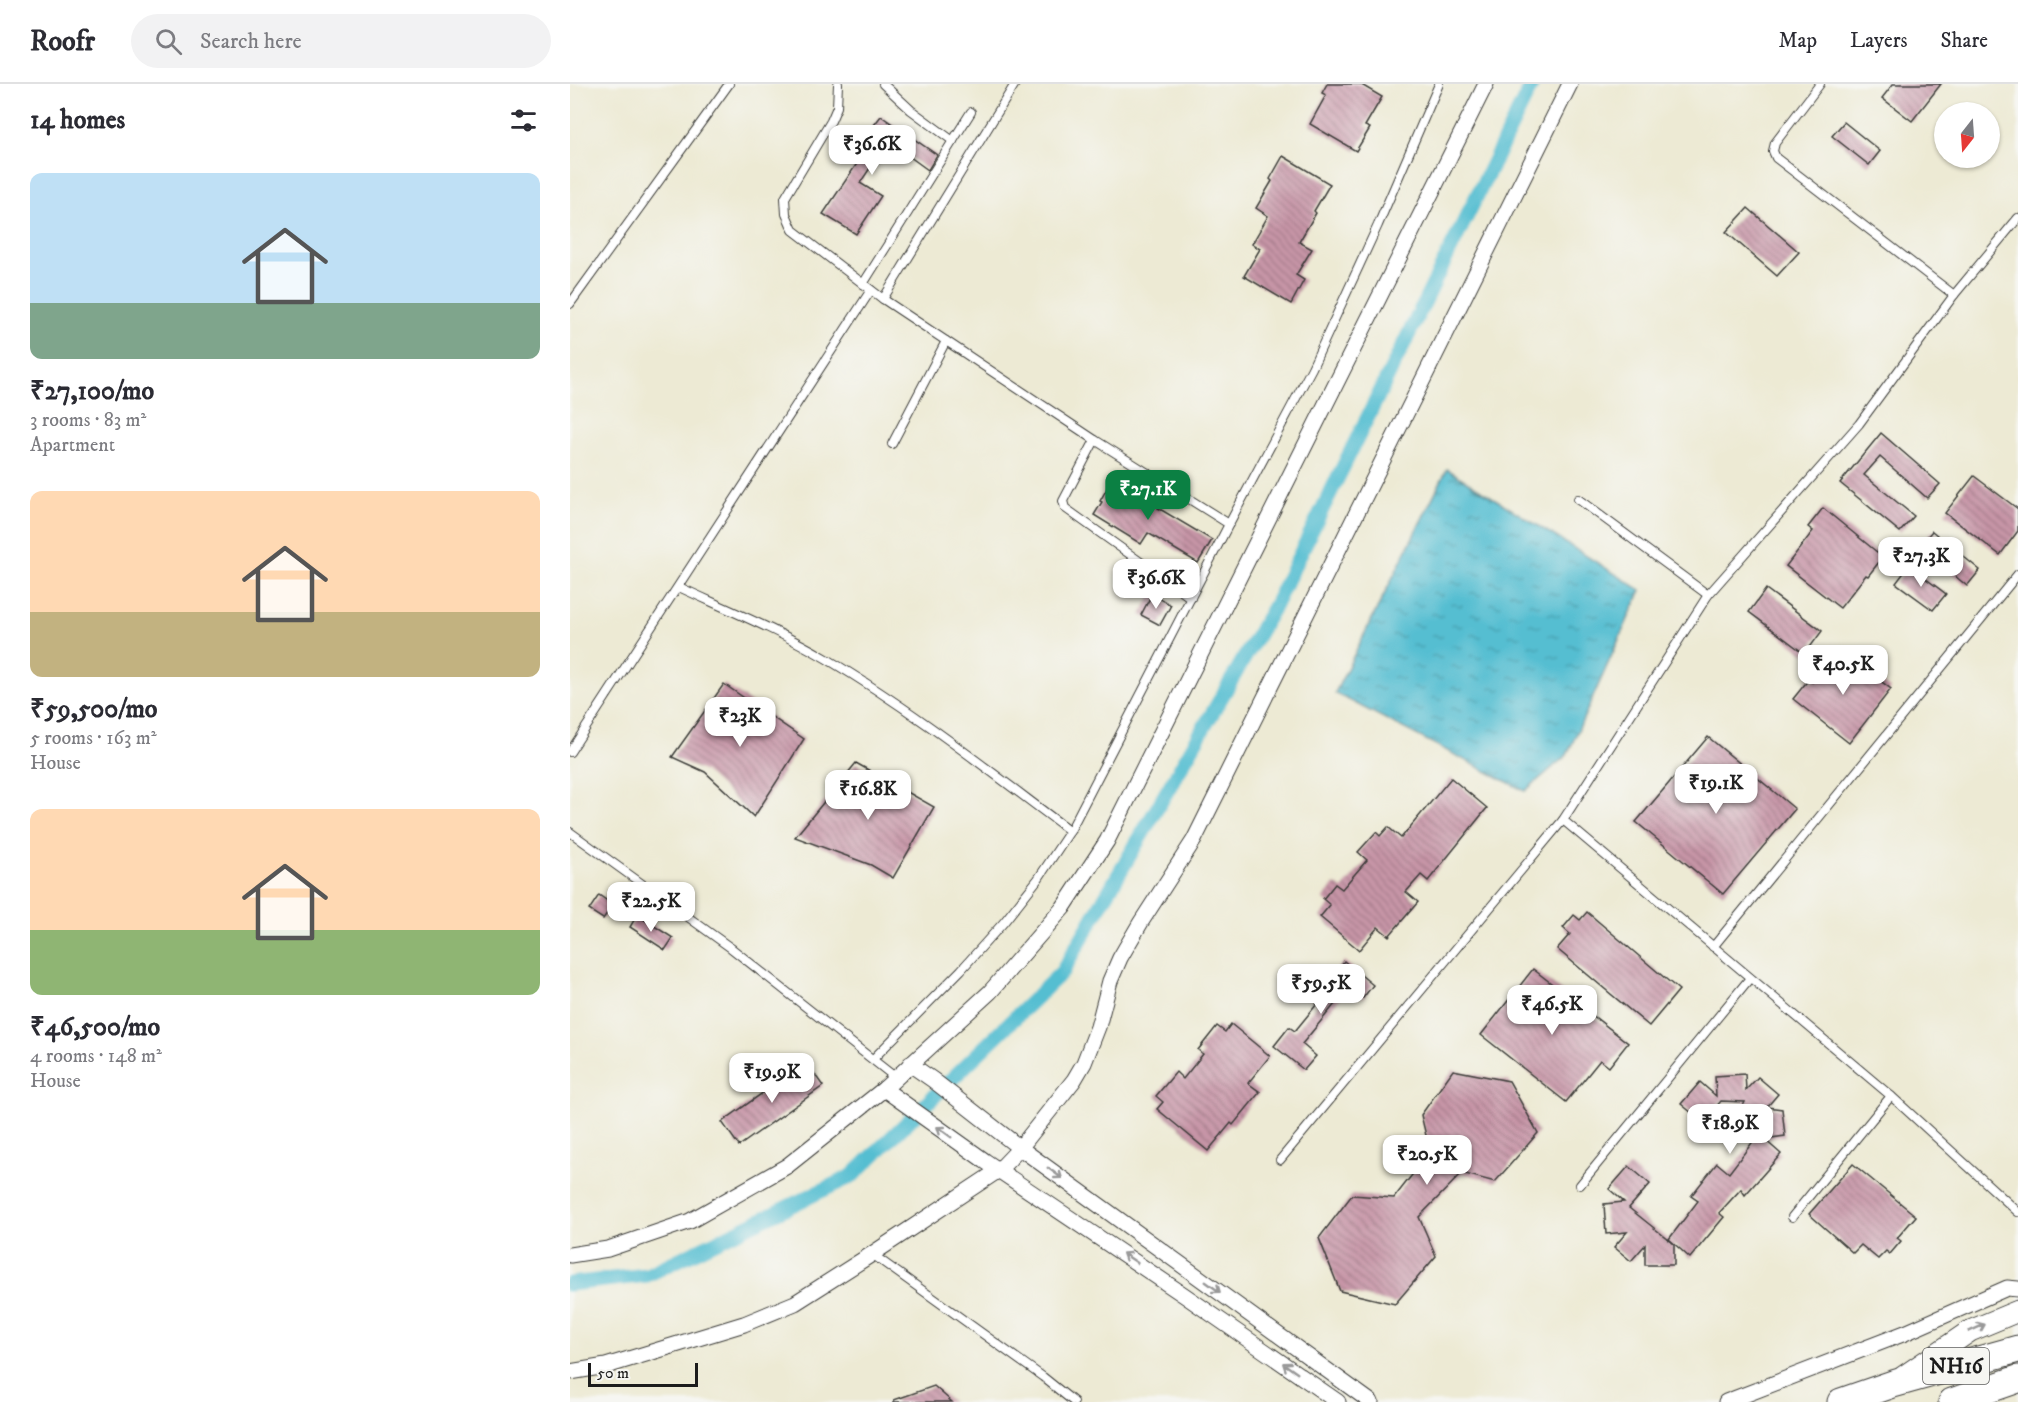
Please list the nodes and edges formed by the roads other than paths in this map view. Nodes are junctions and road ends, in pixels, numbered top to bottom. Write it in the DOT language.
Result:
graph roads {
  1 [pos="729,84"];
  2 [pos="838,84"];
  3 [pos="883,84"];
  4 [pos="1015,84"];
  5 [pos="1439,84"];
  6 [pos="1485,84"];
  7 [pos="1570,84"];
  8 [pos="1820,84"];
  9 [pos="971,112"];
  10 [pos="953,141"];
  11 [pos="2018,218"];
  12 [pos="863,284"];
  13 [pos="871,290"];
  14 [pos="1954,295"];
  15 [pos="883,299"];
  16 [pos="570,304"];
  17 [pos="946,341"];
  18 [pos="1095,440"];
  19 [pos="892,444"];
  20 [pos="1578,499"];
  21 [pos="1228,524"];
  22 [pos="2018,574"];
  23 [pos="679,587"];
  24 [pos="1708,595"];
  25 [pos="1191,598"];
  26 [pos="570,752"];
  27 [pos="1563,820"];
  28 [pos="1070,831"];
  29 [pos="570,832"];
  30 [pos="1713,947"];
  31 [pos="1750,978"];
  32 [pos="873,1059"];
  33 [pos="910,1064"];
  34 [pos="896,1078"];
  35 [pos="884,1089"];
  36 [pos="1891,1096"];
  37 [pos="1020,1148"];
  38 [pos="1280,1160"];
  39 [pos="992,1166"];
  40 [pos="1580,1185"];
  41 [pos="2018,1212"];
  42 [pos="1792,1217"];
  43 [pos="872,1254"];
  44 [pos="570,1255"];
  45 [pos="2018,1289"];
  46 [pos="2018,1311"];
  47 [pos="2018,1348"];
  48 [pos="570,1372"];
  49 [pos="2018,1379"];
  50 [pos="1893,1384"];
  51 [pos="1074,1402"];
  52 [pos="1338,1402"];
  53 [pos="1371,1402"];
  54 [pos="1726,1402"];
  55 [pos="1840,1402"];
  56 [pos="1952,1402"];
  1 -- 16 [label="lane"];
  2 -- 12 [label="lane"];
  3 -- 10 [label="lane"];
  4 -- 15 [label="lane"];
  5 -- 21 [label="lane"];
  6 -- 33 [label="street"];
  7 -- 37 [label="street"];
  8 -- 14 [label="lane"];
  9 -- 10 [label="lane"];
  10 -- 12 [label="lane"];
  11 -- 14 [label="lane"];
  12 -- 13 [label="lane"];
  13 -- 15 [label="lane"];
  13 -- 23 [label="lane"];
  14 -- 24 [label="lane"];
  15 -- 17 [label="lane"];
  17 -- 18 [label="lane"];
  17 -- 19 [label="lane"];
  18 -- 21 [label="lane"];
  18 -- 25 [label="lane"];
  20 -- 24 [label="lane"];
  21 -- 25 [label="lane"];
  22 -- 30 [label="lane"];
  23 -- 26 [label="lane"];
  23 -- 28 [label="lane"];
  24 -- 27 [label="lane"];
  25 -- 28 [label="lane"];
  27 -- 30 [label="lane"];
  27 -- 38 [label="lane"];
  28 -- 32 [label="lane"];
  29 -- 32 [label="lane"];
  30 -- 31 [label="lane"];
  31 -- 36 [label="lane"];
  31 -- 40 [label="lane"];
  32 -- 34 [label="lane"];
  33 -- 34 [label="street"];
  33 -- 37 [label="street"];
  34 -- 35 [label="street"];
  39 -- 35 [label="street, one-way"];
  35 -- 44 [label="street"];
  36 -- 41 [label="lane"];
  36 -- 42 [label="lane"];
  37 -- 39 [label="street"];
  37 -- 53 [label="street, one-way"];
  39 -- 43 [label="street"];
  52 -- 39 [label="street, one-way"];
  43 -- 48 [label="street"];
  43 -- 51 [label="lane"];
  45 -- 54 [label="street"];
  50 -- 46 [label="main road, one-way"];
  47 -- 50 [label="highway, NH16"];
  49 -- 56 [label="highway, NH16"];
  50 -- 55 [label="highway, NH16"];
}
